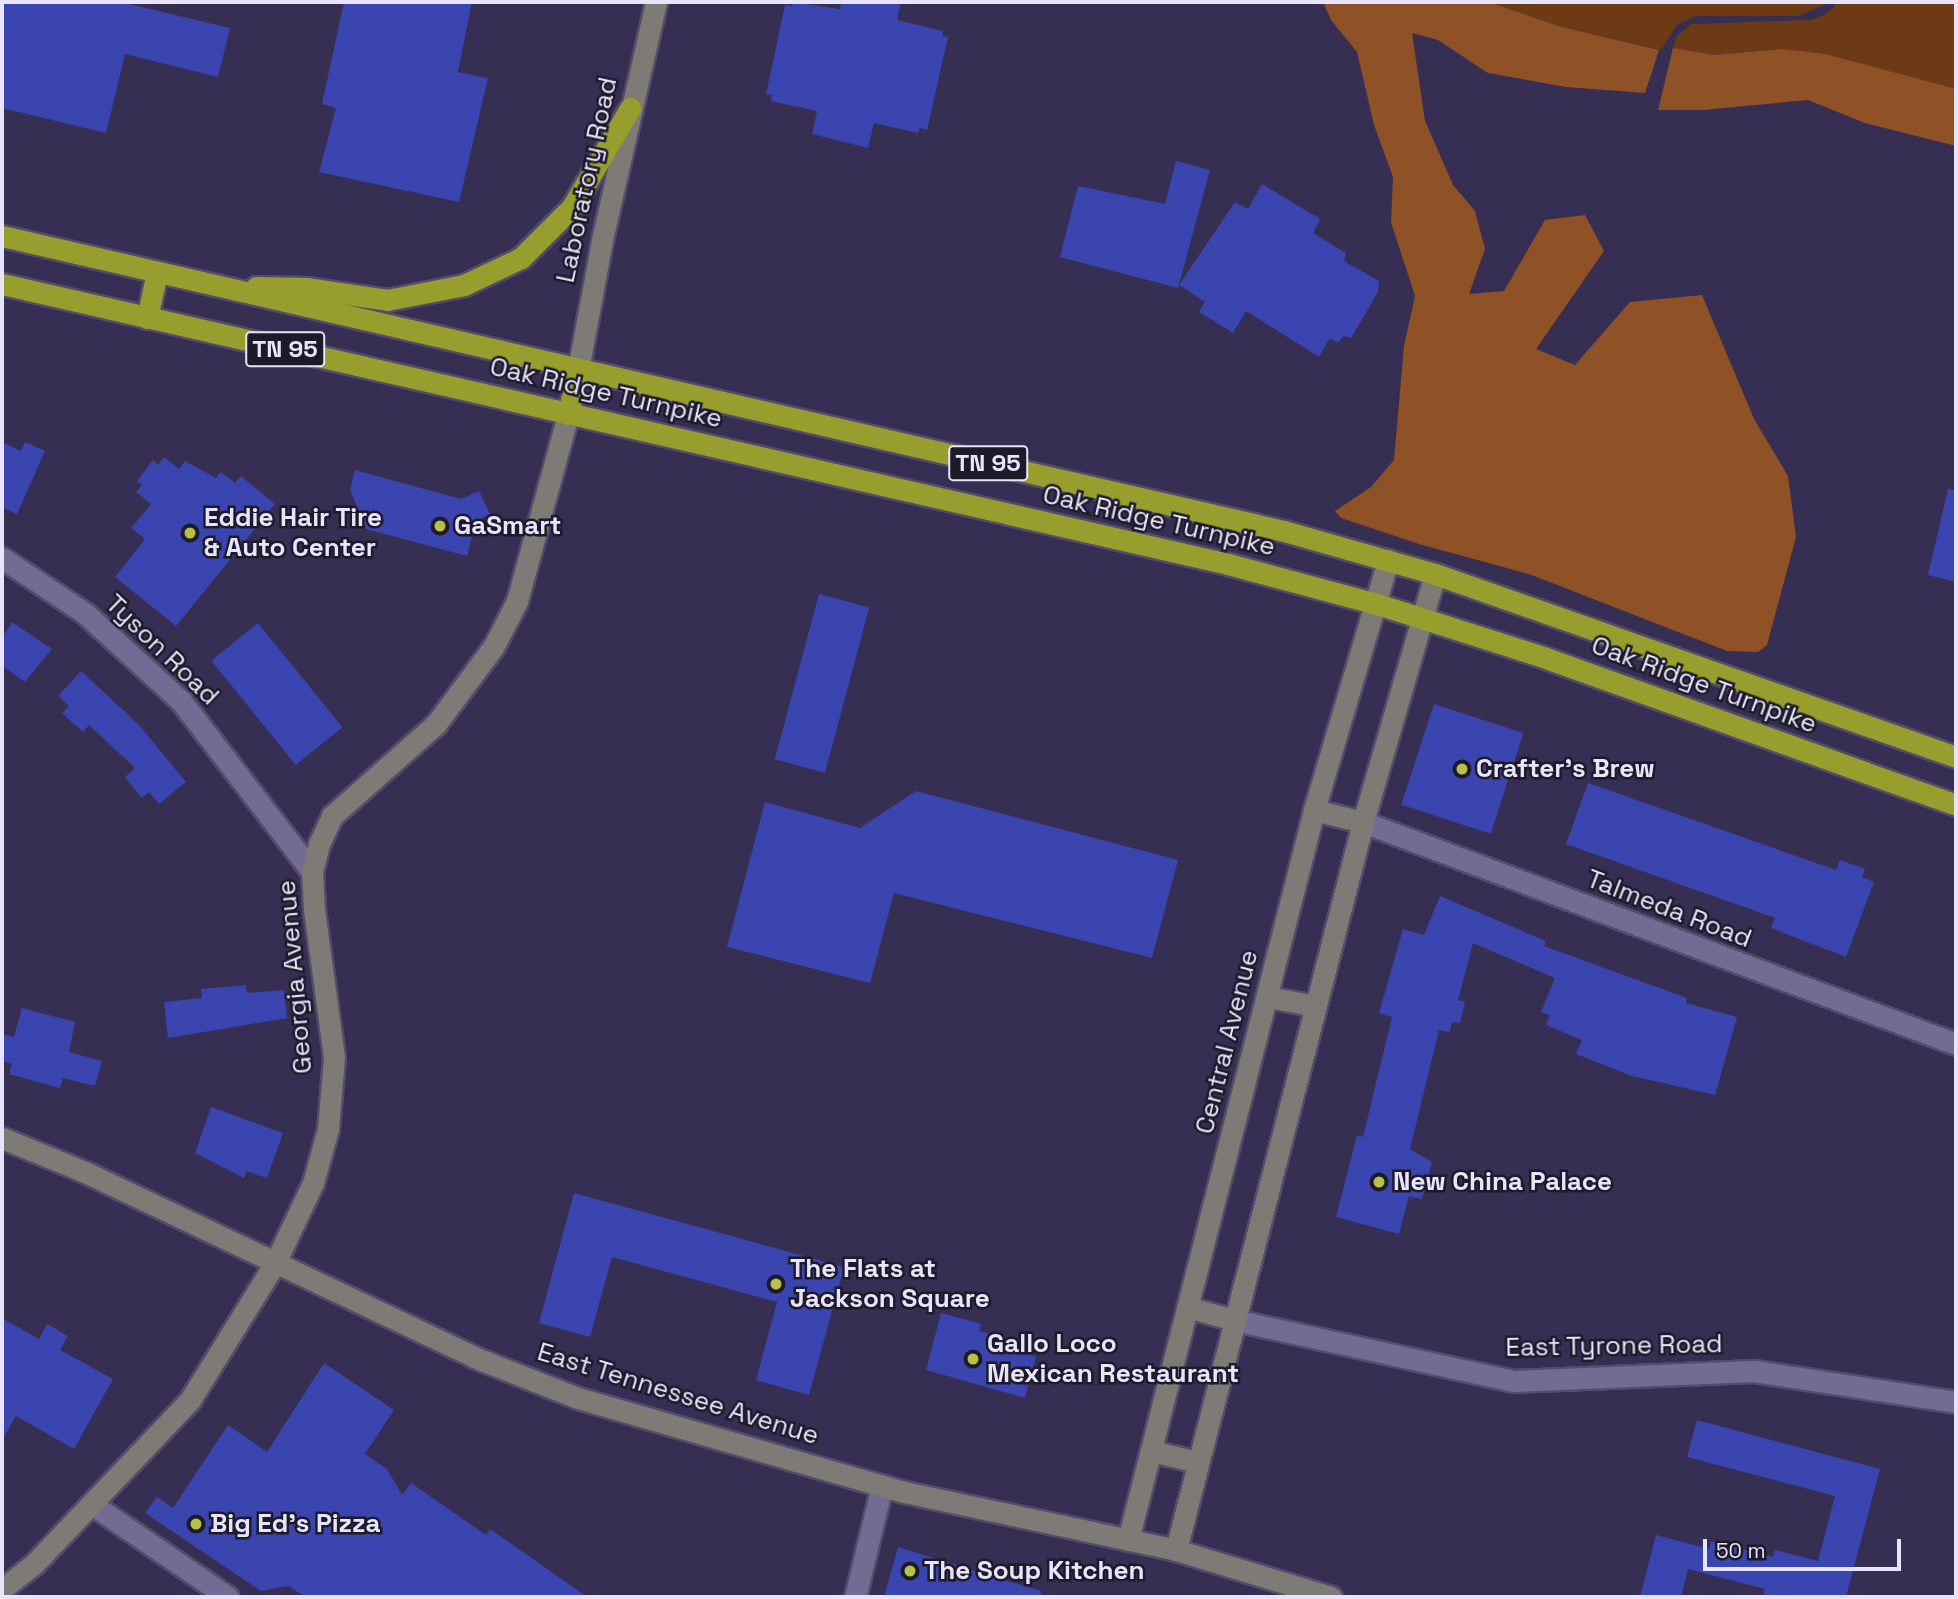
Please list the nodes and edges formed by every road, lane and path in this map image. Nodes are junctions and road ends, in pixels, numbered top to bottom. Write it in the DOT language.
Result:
graph roads {
  1 [pos="656,2"];
  2 [pos="629,108"];
  3 [pos="2,236"];
  4 [pos="157,272"];
  5 [pos="2,284"];
  6 [pos="208,285"];
  7 [pos="147,318"];
  8 [pos="578,370"];
  9 [pos="568,414"];
  10 [pos="2,558"];
  11 [pos="1388,560"];
  12 [pos="1435,574"];
  13 [pos="1374,603"];
  14 [pos="1423,619"];
  15 [pos="1956,757"];
  16 [pos="1956,805"];
  17 [pos="1314,810"];
  18 [pos="1363,822"];
  19 [pos="312,872"];
  20 [pos="1268,997"];
  21 [pos="1315,1006"];
  22 [pos="1956,1044"];
  23 [pos="2,1138"];
  24 [pos="275,1263"];
  25 [pos="1187,1307"];
  26 [pos="1234,1320"];
  27 [pos="1956,1402"];
  28 [pos="1151,1451"];
  29 [pos="1198,1462"];
  30 [pos="882,1485"];
  31 [pos="93,1505"];
  32 [pos="1128,1540"];
  33 [pos="1176,1550"];
  34 [pos="2,1589"];
  35 [pos="228,1597"];
  36 [pos="855,1597"];
  37 [pos="1331,1597"];
  1 -- 2 [label="street, Laboratory Road"];
  2 -- 6 [label="highway"];
  2 -- 8 [label="street, Laboratory Road"];
  3 -- 4 [label="highway, Oak Ridge Turnpike / TN 95"];
  4 -- 6 [label="highway, Oak Ridge Turnpike / TN 95"];
  4 -- 7 [label="highway"];
  5 -- 7 [label="highway, Oak Ridge Turnpike / TN 95"];
  6 -- 8 [label="highway, Oak Ridge Turnpike / TN 95"];
  7 -- 9 [label="highway, Oak Ridge Turnpike / TN 95"];
  8 -- 9 [label="highway"];
  8 -- 11 [label="highway, Oak Ridge Turnpike / TN 95"];
  9 -- 13 [label="highway, Oak Ridge Turnpike / TN 95"];
  9 -- 19 [label="street, Georgia Avenue"];
  10 -- 19 [label="street, Tyson Road"];
  11 -- 12 [label="highway, Oak Ridge Turnpike / TN 95"];
  11 -- 13 [label="street, Central Avenue"];
  12 -- 14 [label="street"];
  12 -- 15 [label="highway, Oak Ridge Turnpike / TN 95"];
  13 -- 14 [label="highway, Oak Ridge Turnpike / TN 95"];
  13 -- 17 [label="street, Central Avenue"];
  14 -- 16 [label="highway, Oak Ridge Turnpike / TN 95"];
  14 -- 18 [label="street"];
  17 -- 18 [label="street"];
  17 -- 20 [label="street, Central Avenue"];
  18 -- 21 [label="street"];
  18 -- 22 [label="street, Talmeda Road"];
  19 -- 24 [label="street, Georgia Avenue"];
  20 -- 21 [label="street"];
  20 -- 25 [label="street, Central Avenue"];
  21 -- 26 [label="street"];
  23 -- 24 [label="street, East Tennessee Avenue"];
  24 -- 30 [label="street, East Tennessee Avenue"];
  24 -- 31 [label="street, Georgia Avenue"];
  25 -- 26 [label="street"];
  25 -- 28 [label="street, Central Avenue"];
  26 -- 27 [label="street, East Tyrone Road"];
  26 -- 29 [label="street"];
  28 -- 29 [label="street"];
  28 -- 32 [label="street, Central Avenue"];
  29 -- 33 [label="street"];
  30 -- 32 [label="street, East Tennessee Avenue"];
  30 -- 36 [label="street"];
  31 -- 34 [label="street, Georgia Avenue"];
  31 -- 35 [label="street"];
  32 -- 33 [label="street, East Tennessee Avenue"];
  33 -- 37 [label="street, East Tennessee Avenue"];
}
